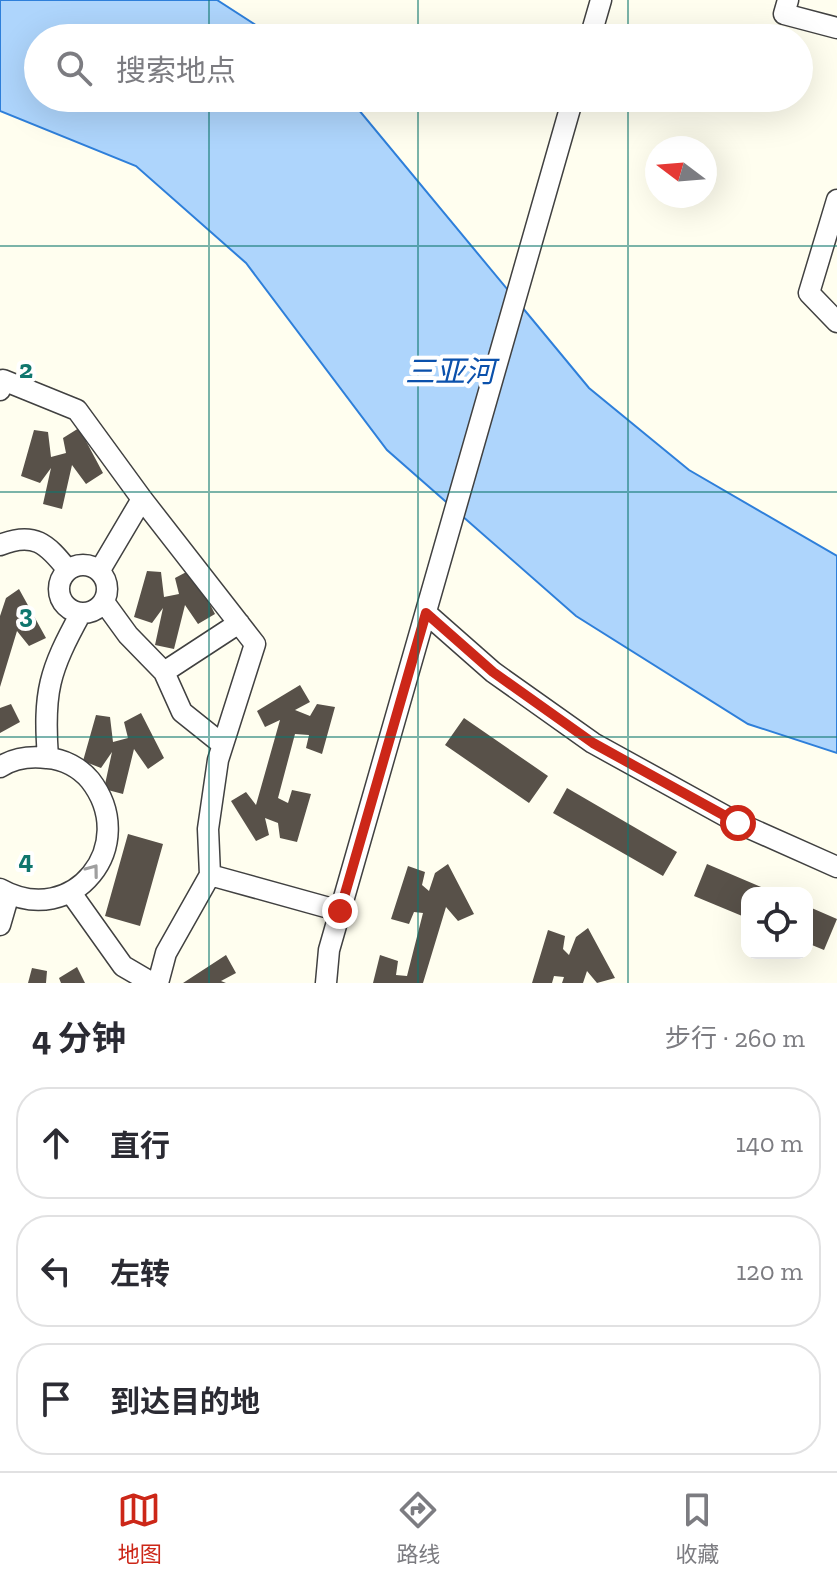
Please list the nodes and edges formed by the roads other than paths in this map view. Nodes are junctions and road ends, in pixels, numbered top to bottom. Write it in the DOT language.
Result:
graph roads {
  1 [pos="601,0"];
  2 [pos="788,0"];
  3 [pos="594,24"];
  4 [pos="837,28"];
  5 [pos="569,112"];
  6 [pos="837,200"];
  7 [pos="837,322"];
  8 [pos="0,390"];
  9 [pos="142,499"];
  10 [pos="0,545"];
  11 [pos="67,569"];
  12 [pos="100,570"];
  13 [pos="104,602"];
  14 [pos="81,613"];
  15 [pos="426,613"];
  16 [pos="239,623"];
  17 [pos="164,672"];
  18 [pos="222,744"];
  19 [pos="48,758"];
  20 [pos="0,767"];
  21 [pos="837,867"];
  22 [pos="210,875"];
  23 [pos="5,892"];
  24 [pos="71,893"];
  25 [pos="340,911"];
  26 [pos="0,925"];
  27 [pos="155,983"];
  28 [pos="326,983"];
  1 -- 3 [label="street"];
  2 -- 4 [label="street"];
  5 -- 15 [label="street"];
  6 -- 7 [label="street"];
  8 -- 9 [label="street"];
  9 -- 12 [label="street"];
  9 -- 16 [label="street"];
  10 -- 11 [label="street"];
  11 -- 12 [label="street"];
  11 -- 14 [label="street"];
  12 -- 13 [label="street"];
  13 -- 14 [label="street"];
  13 -- 17 [label="street"];
  14 -- 19 [label="street"];
  15 -- 21 [label="street"];
  15 -- 25 [label="street"];
  16 -- 17 [label="street"];
  16 -- 18 [label="street"];
  17 -- 18 [label="street"];
  18 -- 22 [label="street"];
  19 -- 20 [label="street"];
  24 -- 19 [label="street, one-way"];
  22 -- 25 [label="street"];
  22 -- 27 [label="street"];
  23 -- 24 [label="street"];
  23 -- 26 [label="street"];
  24 -- 27 [label="street"];
  25 -- 28 [label="street"];
}
